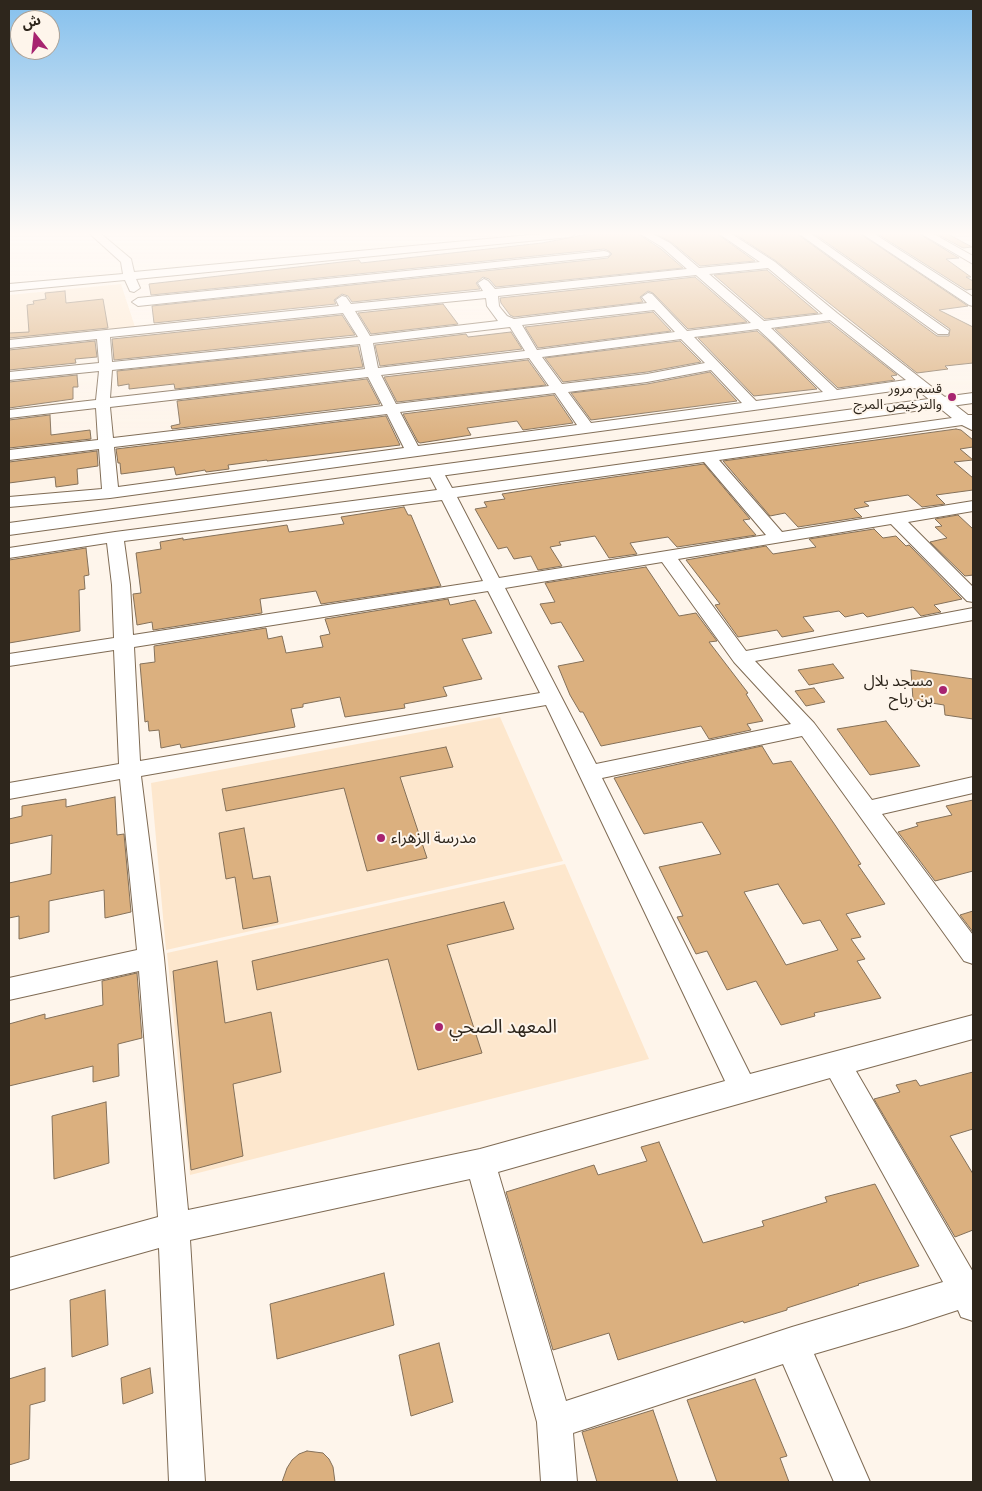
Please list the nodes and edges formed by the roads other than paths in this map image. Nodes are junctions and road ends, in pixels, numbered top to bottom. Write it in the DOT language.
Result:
graph roads {
  1 [pos="136,303"];
  2 [pos="216,303"];
  3 [pos="343,303"];
  4 [pos="410,303"];
  5 [pos="492,303"];
  6 [pos="653,303"];
  7 [pos="735,303"];
  8 [pos="817,303"];
  9 [pos="903,303"];
  10 [pos="656,306"];
  11 [pos="347,310"];
  12 [pos="140,316"];
  13 [pos="833,316"];
  14 [pos="514,323"];
  15 [pos="759,324"];
  16 [pos="944,331"];
  17 [pos="682,334"];
  18 [pos="103,335"];
  19 [pos="366,340"];
  20 [pos="9,344"];
  21 [pos="533,354"];
  22 [pos="106,366"];
  23 [pos="713,366"];
  24 [pos="372,372"];
  25 [pos="9,376"];
  26 [pos="918,383"];
  27 [pos="558,387"];
  28 [pos="832,393"];
  29 [pos="973,398"];
  30 [pos="944,402"];
  31 [pos="103,403"];
  32 [pos="751,404"];
  33 [pos="391,408"];
  34 [pos="9,414"];
  35 [pos="971,422"];
  36 [pos="587,428"];
  37 [pos="106,442"];
  38 [pos="413,451"];
  39 [pos="9,455"];
  40 [pos="708,457"];
  41 [pos="436,471"];
  42 [pos="110,493"];
  43 [pos="447,494"];
  44 [pos="9,502"];
  45 [pos="973,506"];
  46 [pos="894,518"];
  47 [pos="9,529"];
  48 [pos="115,537"];
  49 [pos="778,538"];
  50 [pos="9,553"];
  51 [pos="667,556"];
  52 [pos="494,585"];
  53 [pos="973,597"];
  54 [pos="973,614"];
  55 [pos="124,643"];
  56 [pos="741,658"];
  57 [pos="9,660"];
  58 [pos="552,697"];
  59 [pos="807,728"];
  60 [pos="130,771"];
  61 [pos="589,773"];
  62 [pos="973,784"];
  63 [pos="9,792"];
  64 [pos="868,809"];
  65 [pos="973,954"];
  66 [pos="151,958"];
  67 [pos="9,989"];
  68 [pos="973,1027"];
  69 [pos="838,1065"];
  70 [pos="743,1089"];
  71 [pos="480,1163"];
  72 [pos="174,1228"];
  73 [pos="9,1274"];
  74 [pos="970,1294"];
  75 [pos="792,1344"];
  76 [pos="555,1422"];
  77 [pos="187,1482"];
  78 [pos="559,1482"];
  79 [pos="852,1482"];
  1 -- 12 [label="street"];
  2 -- 12 [label="street"];
  3 -- 11 [label="street"];
  4 -- 11 [label="street"];
  5 -- 14 [label="street"];
  6 -- 10 [label="street"];
  7 -- 15 [label="street"];
  8 -- 13 [label="street"];
  9 -- 16 [label="street"];
  10 -- 14 [label="street"];
  10 -- 17 [label="street"];
  11 -- 12 [label="street"];
  11 -- 19 [label="street"];
  12 -- 18 [label="street"];
  13 -- 15 [label="street"];
  13 -- 26 [label="street"];
  14 -- 19 [label="street"];
  14 -- 21 [label="street"];
  15 -- 17 [label="street"];
  15 -- 28 [label="street"];
  17 -- 21 [label="street"];
  17 -- 23 [label="street"];
  18 -- 20 [label="street"];
  18 -- 22 [label="street"];
  19 -- 22 [label="street"];
  19 -- 24 [label="street"];
  21 -- 24 [label="street"];
  21 -- 27 [label="street"];
  22 -- 25 [label="street"];
  22 -- 31 [label="street"];
  23 -- 27 [label="street"];
  23 -- 32 [label="street"];
  24 -- 31 [label="street"];
  24 -- 33 [label="street"];
  26 -- 28 [label="street"];
  26 -- 30 [label="street"];
  27 -- 33 [label="street"];
  27 -- 36 [label="street"];
  28 -- 32 [label="street"];
  29 -- 30 [label="main road"];
  30 -- 35 [label="street"];
  30 -- 41 [label="main road"];
  31 -- 34 [label="street"];
  31 -- 37 [label="street"];
  32 -- 36 [label="street"];
  33 -- 37 [label="street"];
  33 -- 38 [label="street"];
  35 -- 40 [label="street"];
  36 -- 38 [label="street"];
  37 -- 39 [label="street"];
  37 -- 42 [label="street"];
  38 -- 42 [label="street"];
  40 -- 43 [label="street"];
  40 -- 49 [label="street"];
  41 -- 43 [label="street"];
  41 -- 47 [label="main road"];
  42 -- 44 [label="street"];
  43 -- 48 [label="street"];
  43 -- 52 [label="street"];
  45 -- 46 [label="street"];
  46 -- 49 [label="street"];
  46 -- 53 [label="street"];
  48 -- 50 [label="street"];
  48 -- 55 [label="street"];
  49 -- 51 [label="street"];
  51 -- 52 [label="street"];
  51 -- 56 [label="street"];
  52 -- 55 [label="street"];
  52 -- 58 [label="street"];
  54 -- 56 [label="street"];
  55 -- 57 [label="street"];
  55 -- 60 [label="street"];
  56 -- 59 [label="street"];
  58 -- 60 [label="street"];
  58 -- 61 [label="street"];
  59 -- 61 [label="street"];
  59 -- 64 [label="street"];
  60 -- 63 [label="street"];
  60 -- 66 [label="street"];
  61 -- 70 [label="street"];
  62 -- 64 [label="street"];
  64 -- 65 [label="street"];
  66 -- 67 [label="street"];
  66 -- 72 [label="street"];
  68 -- 69 [label="street"];
  69 -- 70 [label="street"];
  69 -- 74 [label="street"];
  70 -- 71 [label="street"];
  71 -- 72 [label="street"];
  71 -- 76 [label="street"];
  72 -- 73 [label="street"];
  72 -- 77 [label="street"];
  74 -- 75 [label="street"];
  75 -- 76 [label="street"];
  75 -- 79 [label="street"];
  76 -- 78 [label="street"];
}
